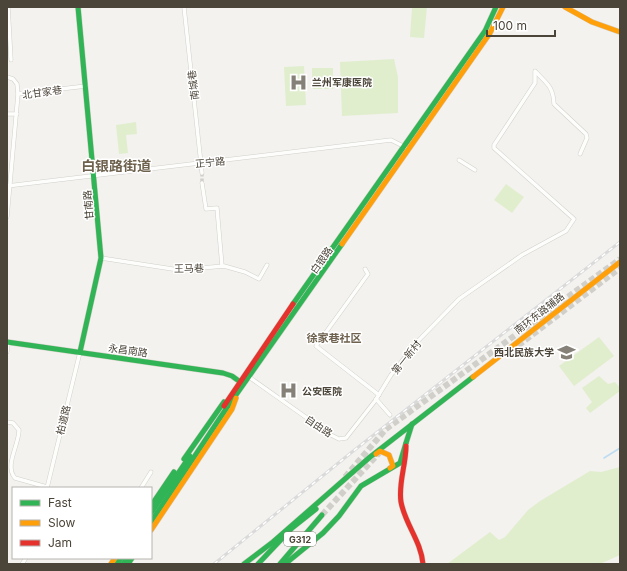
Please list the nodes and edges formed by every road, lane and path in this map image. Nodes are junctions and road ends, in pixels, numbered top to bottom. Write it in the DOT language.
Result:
graph roads {
  1 [pos="8,7"];
  2 [pos="78,7"];
  3 [pos="184,7"];
  4 [pos="496,7"];
  5 [pos="503,7"];
  6 [pos="565,7"];
  7 [pos="620,32"];
  8 [pos="11,60"];
  9 [pos="7,77"];
  10 [pos="86,86"];
  11 [pos="18,94"];
  12 [pos="7,114"];
  13 [pos="17,114"];
  14 [pos="407,148"];
  15 [pos="580,154"];
  16 [pos="459,160"];
  17 [pos="201,163"];
  18 [pos="475,170"];
  19 [pos="202,173"];
  20 [pos="94,174"];
  21 [pos="202,182"];
  22 [pos="8,186"];
  23 [pos="7,217"];
  24 [pos="101,258"];
  25 [pos="620,262"];
  26 [pos="267,265"];
  27 [pos="222,266"];
  28 [pos="365,269"];
  29 [pos="8,342"];
  30 [pos="7,352"];
  31 [pos="80,352"];
  32 [pos="249,377"];
  33 [pos="241,383"];
  34 [pos="235,392"];
  35 [pos="379,395"];
  36 [pos="376,399"];
  37 [pos="224,408"];
  38 [pos="390,415"];
  39 [pos="7,422"];
  40 [pos="412,424"];
  41 [pos="406,443"];
  42 [pos="376,454"];
  43 [pos="390,468"];
  44 [pos="151,472"];
  45 [pos="44,487"];
  46 [pos="47,487"];
  47 [pos="142,487"];
  48 [pos="152,505"];
  49 [pos="316,509"];
  50 [pos="152,513"];
  51 [pos="322,515"];
  52 [pos="152,520"];
  53 [pos="152,529"];
  54 [pos="272,548"];
  55 [pos="250,562"];
  56 [pos="240,564"];
  57 [pos="244,564"];
  58 [pos="258,564"];
  59 [pos="280,564"];
  60 [pos="285,564"];
  61 [pos="423,564"];
  1 -- 8 [label="street"];
  2 -- 10 [label="main road, 甘南路"];
  3 -- 17 [label="street, 南城巷"];
  4 -- 14 [label="main road, 白银路"];
  5 -- 14 [label="main road, 白银路"];
  6 -- 7 [label="main road"];
  9 -- 11 [label="street"];
  10 -- 11 [label="street, 北甘家巷"];
  10 -- 20 [label="main road, 甘南路"];
  11 -- 13 [label="street, 北甘家巷"];
  12 -- 13 [label="street"];
  13 -- 22 [label="street, 北甘家巷"];
  14 -- 17 [label="street, 正宁路"];
  14 -- 32 [label="main road, 白银路"];
  14 -- 33 [label="main road, 白银路"];
  15 -- 35 [label="street, 第一新村"];
  16 -- 18 [label="street"];
  17 -- 19 [label="street, 南城巷"];
  17 -- 20 [label="street, 正宁路"];
  20 -- 22 [label="street, 正宁路"];
  20 -- 24 [label="main road, 甘南路"];
  21 -- 27 [label="street"];
  22 -- 23 [label="street"];
  24 -- 27 [label="street, 王马巷"];
  24 -- 31 [label="main road, 甘南路"];
  25 -- 40 [label="main road, 南环东路辅路"];
  26 -- 27 [label="street, 王马巷"];
  28 -- 35 [label="street"];
  29 -- 30 [label="street"];
  29 -- 31 [label="main road, 永昌南路"];
  31 -- 33 [label="main road, 永昌南路"];
  31 -- 46 [label="street, 柏道路"];
  32 -- 33 [label="main road, 白银路"];
  32 -- 36 [label="street, 自由路"];
  33 -- 34 [label="main road, 白银路"];
  34 -- 37 [label="main road, 白银路"];
  34 -- 48 [label="main road"];
  34 -- 53 [label="main road"];
  35 -- 36 [label="street, 自由路"];
  36 -- 38 [label="street"];
  37 -- 50 [label="main road, 白银路"];
  37 -- 52 [label="main road, 白银路"];
  39 -- 45 [label="street"];
  40 -- 41 [label="main road"];
  40 -- 42 [label="main road, 南环东路辅路"];
  41 -- 43 [label="main road"];
  41 -- 61 [label="main road"];
  42 -- 43 [label="main road"];
  42 -- 55 [label="main road, 南环东路辅路"];
  43 -- 60 [label="main road"];
  44 -- 47 [label="street"];
  49 -- 54 [label="main road, G312"];
  51 -- 59 [label="main road, G312"];
  54 -- 55 [label="main road"];
  54 -- 58 [label="main road, G312"];
  55 -- 56 [label="main road"];
  55 -- 57 [label="main road"];
}
